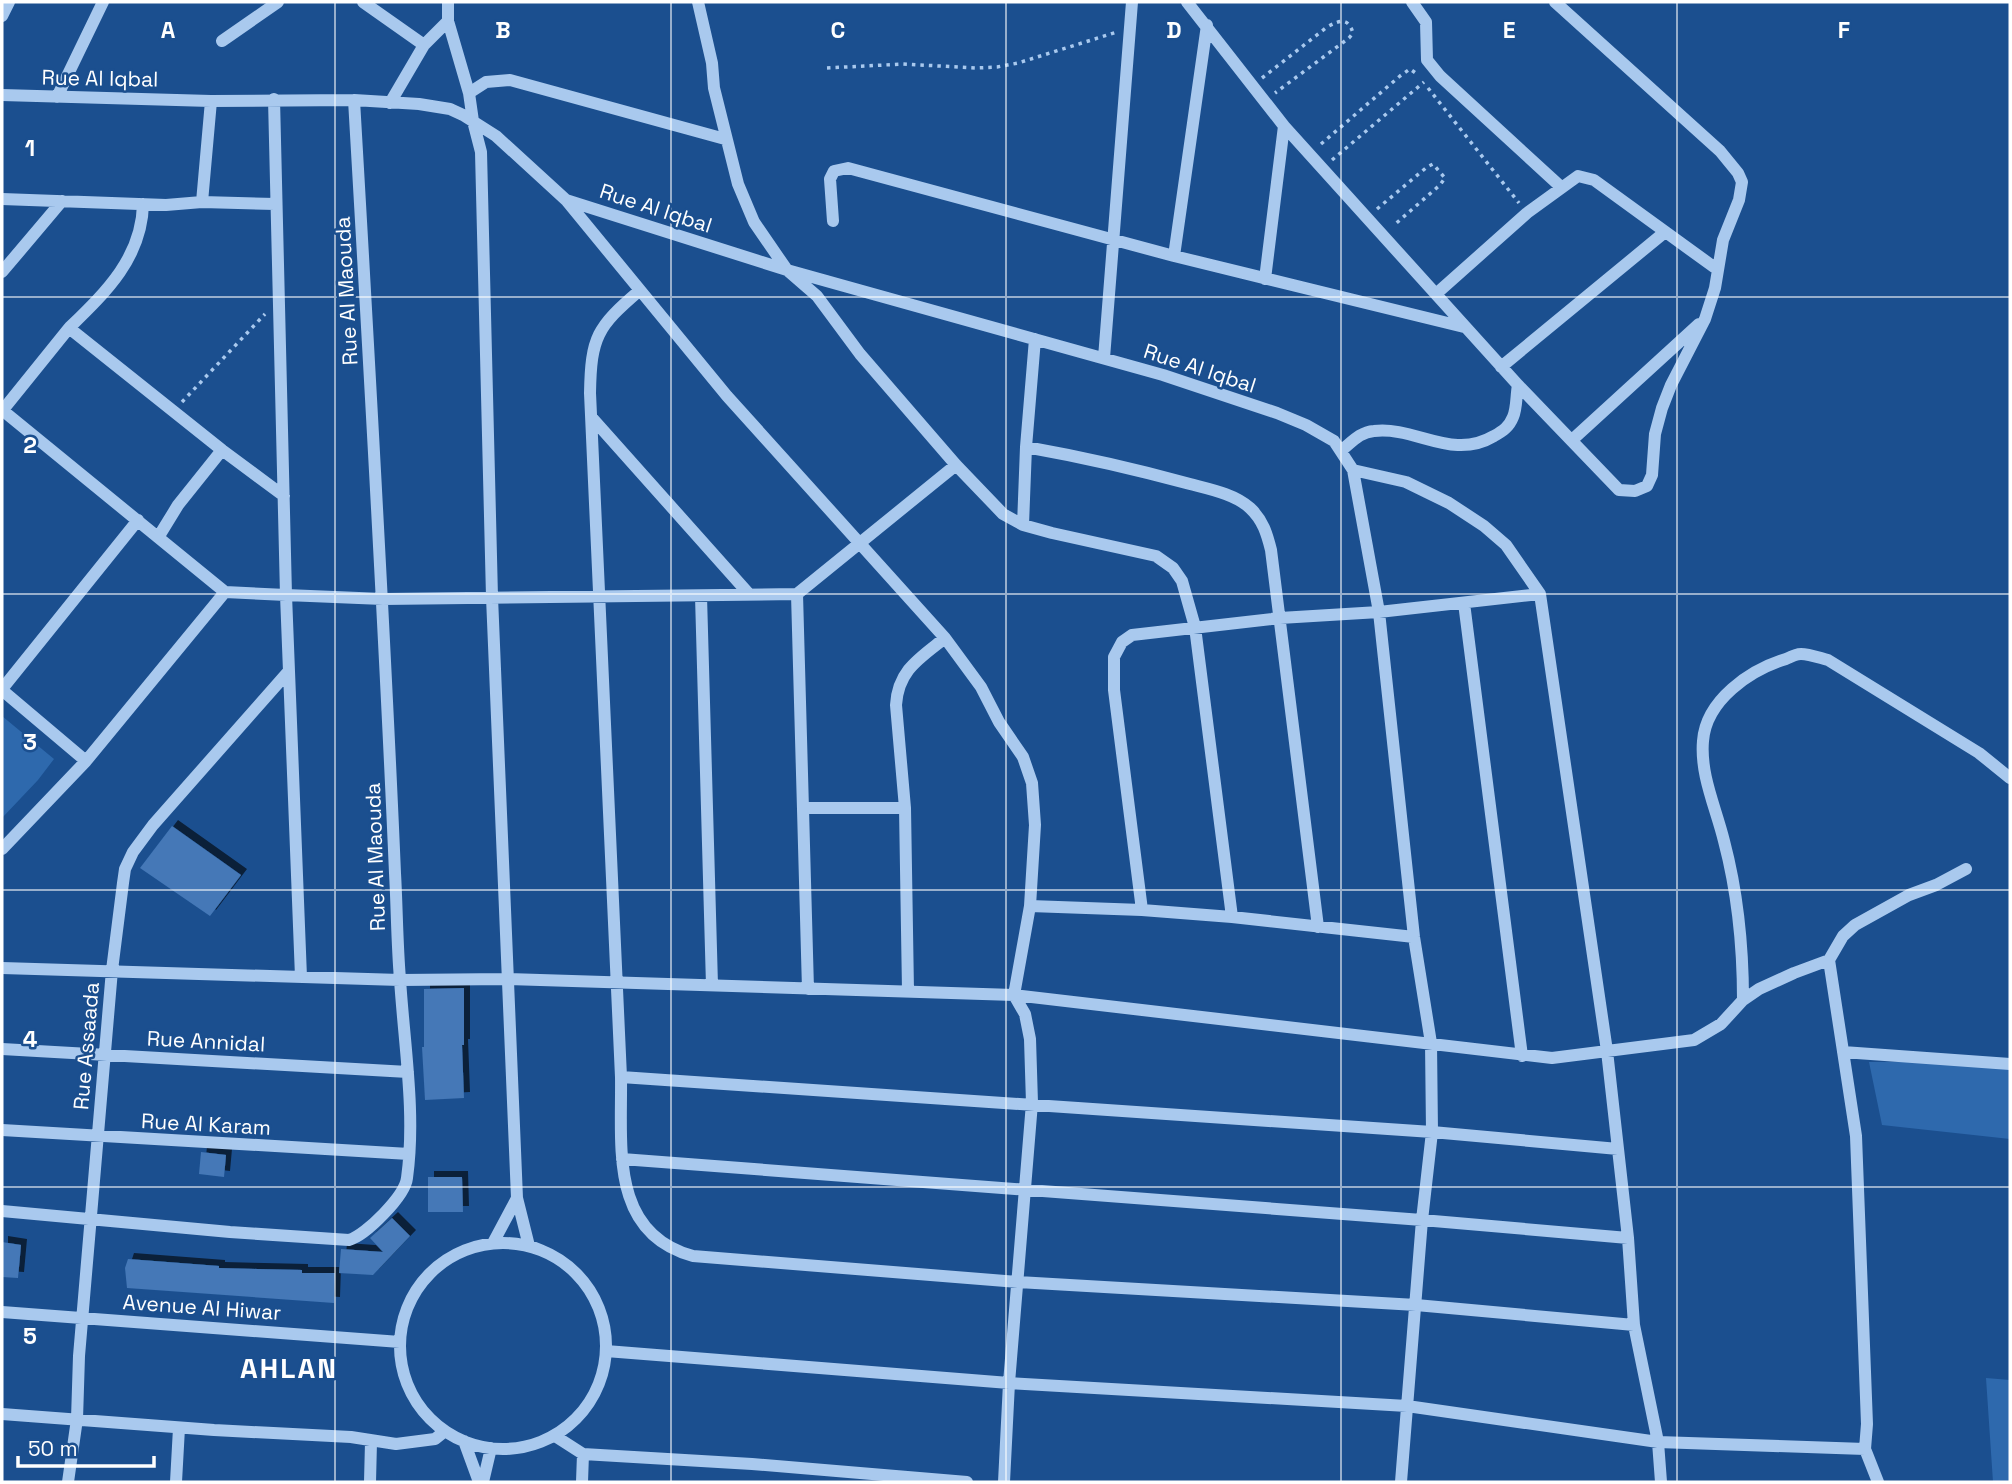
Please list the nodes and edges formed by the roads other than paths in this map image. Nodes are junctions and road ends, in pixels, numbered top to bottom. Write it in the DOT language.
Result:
graph roads {
  1 [pos="9,2"];
  2 [pos="103,2"];
  3 [pos="278,2"];
  4 [pos="363,2"];
  5 [pos="448,2"];
  6 [pos="698,2"];
  7 [pos="1132,2"];
  8 [pos="1187,2"];
  9 [pos="1412,2"];
  10 [pos="1555,2"];
  11 [pos="2,16"];
  12 [pos="448,21"];
  13 [pos="1207,25"];
  14 [pos="222,41"];
  15 [pos="424,45"];
  16 [pos="469,93"];
  17 [pos="2,96"];
  18 [pos="57,97"];
  19 [pos="274,99"];
  20 [pos="354,100"];
  21 [pos="211,101"];
  22 [pos="390,103"];
  23 [pos="473,121"];
  24 [pos="1284,126"];
  25 [pos="726,139"];
  26 [pos="1561,187"];
  27 [pos="2,199"];
  28 [pos="566,200"];
  29 [pos="62,201"];
  30 [pos="202,202"];
  31 [pos="143,204"];
  32 [pos="275,204"];
  33 [pos="833,221"];
  34 [pos="1665,232"];
  35 [pos="1114,241"];
  36 [pos="1174,256"];
  37 [pos="787,270"];
  38 [pos="1718,270"];
  39 [pos="2,272"];
  40 [pos="1265,279"];
  41 [pos="639,291"];
  42 [pos="1436,295"];
  43 [pos="1705,319"];
  44 [pos="1464,327"];
  45 [pos="69,328"];
  46 [pos="1035,339"];
  47 [pos="1104,358"];
  48 [pos="1501,367"];
  49 [pos="1518,385"];
  50 [pos="2,411"];
  51 [pos="593,419"];
  52 [pos="1572,440"];
  53 [pos="1026,447"];
  54 [pos="222,450"];
  55 [pos="1342,450"];
  56 [pos="956,465"];
  57 [pos="1353,470"];
  58 [pos="284,496"];
  59 [pos="138,520"];
  60 [pos="1023,525"];
  61 [pos="159,536"];
  62 [pos="860,543"];
  63 [pos="225,592"];
  64 [pos="749,594"];
  65 [pos="797,594"];
  66 [pos="1540,594"];
  67 [pos="286,596"];
  68 [pos="600,596"];
  69 [pos="701,596"];
  70 [pos="492,597"];
  71 [pos="383,599"];
  72 [pos="1464,603"];
  73 [pos="1379,612"];
  74 [pos="1280,618"];
  75 [pos="1195,627"];
  76 [pos="945,638"];
  77 [pos="288,672"];
  78 [pos="2,689"];
  79 [pos="86,761"];
  80 [pos="2010,778"];
  81 [pos="803,808"];
  82 [pos="905,808"];
  83 [pos="2,849"];
  84 [pos="1966,869"];
  85 [pos="1030,906"];
  86 [pos="1142,910"];
  87 [pos="1232,917"];
  88 [pos="1318,927"];
  89 [pos="1414,937"];
  90 [pos="1829,960"];
  91 [pos="2,968"];
  92 [pos="112,970"];
  93 [pos="301,977"];
  94 [pos="508,979"];
  95 [pos="400,981"];
  96 [pos="616,983"];
  97 [pos="712,985"];
  98 [pos="808,989"];
  99 [pos="908,991"];
  100 [pos="1014,995"];
  101 [pos="1743,1000"];
  102 [pos="1430,1043"];
  103 [pos="2,1049"];
  104 [pos="1607,1051"];
  105 [pos="1843,1052"];
  106 [pos="105,1055"];
  107 [pos="1522,1056"];
  108 [pos="2010,1064"];
  109 [pos="408,1072"];
  110 [pos="621,1077"];
  111 [pos="1032,1103"];
  112 [pos="2,1130"];
  113 [pos="1432,1132"];
  114 [pos="99,1138"];
  115 [pos="1618,1149"];
  116 [pos="409,1154"];
  117 [pos="622,1159"];
  118 [pos="1024,1190"];
  119 [pos="517,1198"];
  120 [pos="2,1211"];
  121 [pos="92,1219"];
  122 [pos="1422,1220"];
  123 [pos="1628,1238"];
  124 [pos="493,1243"];
  125 [pos="529,1246"];
  126 [pos="1018,1282"];
  127 [pos="1416,1305"];
  128 [pos="2,1312"];
  129 [pos="83,1318"];
  130 [pos="1634,1325"];
  131 [pos="400,1342"];
  132 [pos="606,1352"];
  133 [pos="1009,1383"];
  134 [pos="1407,1406"];
  135 [pos="2,1414"];
  136 [pos="76,1419"];
  137 [pos="179,1428"];
  138 [pos="445,1431"];
  139 [pos="555,1436"];
  140 [pos="372,1441"];
  141 [pos="464,1441"];
  142 [pos="1658,1442"];
  143 [pos="491,1448"];
  144 [pos="1865,1449"];
  145 [pos="583,1454"];
  146 [pos="896,1479"];
  147 [pos="68,1482"];
  148 [pos="176,1482"];
  149 [pos="370,1482"];
  150 [pos="481,1482"];
  151 [pos="582,1482"];
  152 [pos="967,1482"];
  153 [pos="1004,1482"];
  154 [pos="1401,1482"];
  155 [pos="1661,1482"];
  156 [pos="1878,1482"];
  1 -- 11 [label="street"];
  2 -- 18 [label="street"];
  3 -- 14 [label="street"];
  4 -- 15 [label="street"];
  5 -- 12 [label="street"];
  6 -- 25 [label="street"];
  7 -- 35 [label="street"];
  8 -- 13 [label="street"];
  9 -- 26 [label="street"];
  10 -- 38 [label="street"];
  12 -- 15 [label="street"];
  12 -- 16 [label="street"];
  13 -- 24 [label="street"];
  13 -- 36 [label="street"];
  15 -- 22 [label="street"];
  16 -- 23 [label="street"];
  16 -- 25 [label="street"];
  17 -- 18 [label="street, Rue Al Iqbal"];
  18 -- 21 [label="street, Rue Al Iqbal"];
  19 -- 20 [label="street, Rue Al Iqbal"];
  19 -- 21 [label="street, Rue Al Iqbal"];
  19 -- 32 [label="street"];
  20 -- 22 [label="street, Rue Al Iqbal"];
  20 -- 71 [label="street, Rue Al Maouda"];
  21 -- 30 [label="street"];
  22 -- 23 [label="street, Rue Al Iqbal"];
  23 -- 28 [label="street, Rue Al Iqbal"];
  23 -- 70 [label="street"];
  24 -- 40 [label="street"];
  24 -- 42 [label="street"];
  25 -- 37 [label="street"];
  26 -- 34 [label="street"];
  26 -- 42 [label="street"];
  27 -- 29 [label="street"];
  28 -- 37 [label="street, Rue Al Iqbal"];
  28 -- 41 [label="street"];
  29 -- 31 [label="street"];
  29 -- 39 [label="street"];
  30 -- 31 [label="street"];
  30 -- 32 [label="street"];
  31 -- 45 [label="street"];
  32 -- 58 [label="street"];
  33 -- 35 [label="street"];
  34 -- 38 [label="street"];
  34 -- 48 [label="street"];
  35 -- 36 [label="street"];
  35 -- 47 [label="street"];
  36 -- 40 [label="street"];
  37 -- 46 [label="street, Rue Al Iqbal"];
  37 -- 56 [label="street"];
  38 -- 43 [label="street"];
  40 -- 44 [label="street"];
  41 -- 51 [label="street"];
  41 -- 62 [label="street"];
  42 -- 44 [label="street"];
  43 -- 52 [label="street"];
  43 -- 52 [label="street"];
  44 -- 48 [label="street"];
  45 -- 50 [label="street"];
  45 -- 54 [label="street"];
  46 -- 47 [label="street, Rue Al Iqbal"];
  46 -- 53 [label="street"];
  47 -- 55 [label="street, Rue Al Iqbal"];
  48 -- 49 [label="street"];
  49 -- 52 [label="street"];
  49 -- 55 [label="street"];
  50 -- 59 [label="street"];
  51 -- 64 [label="street"];
  51 -- 68 [label="street"];
  53 -- 60 [label="street"];
  53 -- 74 [label="street"];
  54 -- 58 [label="street"];
  54 -- 61 [label="street"];
  55 -- 57 [label="street"];
  56 -- 60 [label="street"];
  56 -- 62 [label="street"];
  57 -- 66 [label="street"];
  57 -- 73 [label="street"];
  58 -- 67 [label="street"];
  59 -- 61 [label="street"];
  59 -- 78 [label="street"];
  60 -- 75 [label="street"];
  61 -- 63 [label="street"];
  62 -- 65 [label="street"];
  62 -- 76 [label="street"];
  63 -- 67 [label="street"];
  63 -- 79 [label="street"];
  64 -- 65 [label="street"];
  64 -- 69 [label="street"];
  65 -- 81 [label="street"];
  66 -- 72 [label="street"];
  66 -- 104 [label="street"];
  67 -- 71 [label="street"];
  67 -- 77 [label="street"];
  68 -- 69 [label="street"];
  68 -- 70 [label="street"];
  68 -- 96 [label="street"];
  69 -- 97 [label="street"];
  70 -- 71 [label="street"];
  70 -- 94 [label="street"];
  71 -- 95 [label="street, Rue Al Maouda"];
  72 -- 73 [label="street"];
  72 -- 107 [label="street"];
  73 -- 74 [label="street"];
  73 -- 89 [label="street"];
  74 -- 75 [label="street"];
  74 -- 88 [label="street"];
  75 -- 86 [label="street"];
  75 -- 87 [label="street"];
  76 -- 82 [label="street"];
  76 -- 85 [label="street"];
  77 -- 92 [label="street, Rue Assaada"];
  77 -- 93 [label="street"];
  78 -- 79 [label="street"];
  79 -- 83 [label="street"];
  80 -- 101 [label="street"];
  81 -- 82 [label="street"];
  81 -- 98 [label="street"];
  82 -- 99 [label="street"];
  84 -- 90 [label="street"];
  85 -- 86 [label="street"];
  85 -- 100 [label="street"];
  86 -- 87 [label="street"];
  87 -- 88 [label="street"];
  88 -- 89 [label="street"];
  89 -- 102 [label="street"];
  90 -- 101 [label="street"];
  90 -- 105 [label="street"];
  91 -- 92 [label="street"];
  92 -- 93 [label="street"];
  92 -- 106 [label="street, Rue Assaada"];
  93 -- 95 [label="street"];
  94 -- 95 [label="street"];
  94 -- 96 [label="street"];
  94 -- 119 [label="street"];
  95 -- 109 [label="street, Rue Al Maouda"];
  96 -- 97 [label="street"];
  96 -- 110 [label="street"];
  97 -- 98 [label="street"];
  98 -- 99 [label="street"];
  99 -- 100 [label="street"];
  100 -- 102 [label="street"];
  100 -- 111 [label="street"];
  101 -- 104 [label="street"];
  102 -- 107 [label="street"];
  102 -- 113 [label="street"];
  103 -- 106 [label="street, Rue Annidal"];
  104 -- 107 [label="street"];
  104 -- 115 [label="street"];
  105 -- 108 [label="street"];
  105 -- 144 [label="street"];
  106 -- 109 [label="street, Rue Annidal"];
  106 -- 114 [label="street, Rue Assaada"];
  109 -- 116 [label="street, Rue Al Maouda"];
  110 -- 111 [label="street"];
  110 -- 117 [label="street"];
  111 -- 113 [label="street"];
  111 -- 118 [label="street"];
  112 -- 114 [label="street, Rue Al Karam"];
  113 -- 115 [label="street"];
  113 -- 122 [label="street"];
  114 -- 116 [label="street, Rue Al Karam"];
  114 -- 121 [label="street, Rue Assaada"];
  115 -- 123 [label="street"];
  116 -- 121 [label="street, Rue Al Maouda"];
  117 -- 118 [label="street"];
  117 -- 126 [label="street"];
  118 -- 122 [label="street"];
  118 -- 126 [label="street"];
  119 -- 124 [label="street"];
  119 -- 125 [label="street"];
  120 -- 121 [label="street, Rue Al Maouda"];
  121 -- 129 [label="street, Rue Assaada"];
  122 -- 123 [label="street"];
  122 -- 127 [label="street"];
  123 -- 130 [label="street"];
  124 -- 125 [label="street"];
  124 -- 131 [label="street"];
  125 -- 132 [label="street"];
  126 -- 127 [label="street"];
  126 -- 133 [label="street"];
  127 -- 130 [label="street"];
  127 -- 134 [label="street"];
  128 -- 129 [label="street, Avenue Al Hiwar"];
  129 -- 131 [label="street, Avenue Al Hiwar"];
  129 -- 136 [label="street, Rue Assaada"];
  130 -- 142 [label="street"];
  131 -- 138 [label="street"];
  132 -- 133 [label="street"];
  132 -- 139 [label="street"];
  133 -- 134 [label="street"];
  133 -- 153 [label="street"];
  134 -- 142 [label="street"];
  134 -- 154 [label="street"];
  135 -- 136 [label="street"];
  136 -- 137 [label="street"];
  136 -- 147 [label="street, Rue Assaada"];
  137 -- 140 [label="street"];
  137 -- 148 [label="street"];
  138 -- 140 [label="street"];
  138 -- 141 [label="street"];
  139 -- 143 [label="street"];
  139 -- 145 [label="street"];
  140 -- 149 [label="street"];
  141 -- 143 [label="street"];
  141 -- 150 [label="street"];
  142 -- 144 [label="street"];
  142 -- 155 [label="street"];
  143 -- 150 [label="street"];
  144 -- 156 [label="street"];
  145 -- 146 [label="street"];
  145 -- 151 [label="street"];
  146 -- 152 [label="street"];
}
